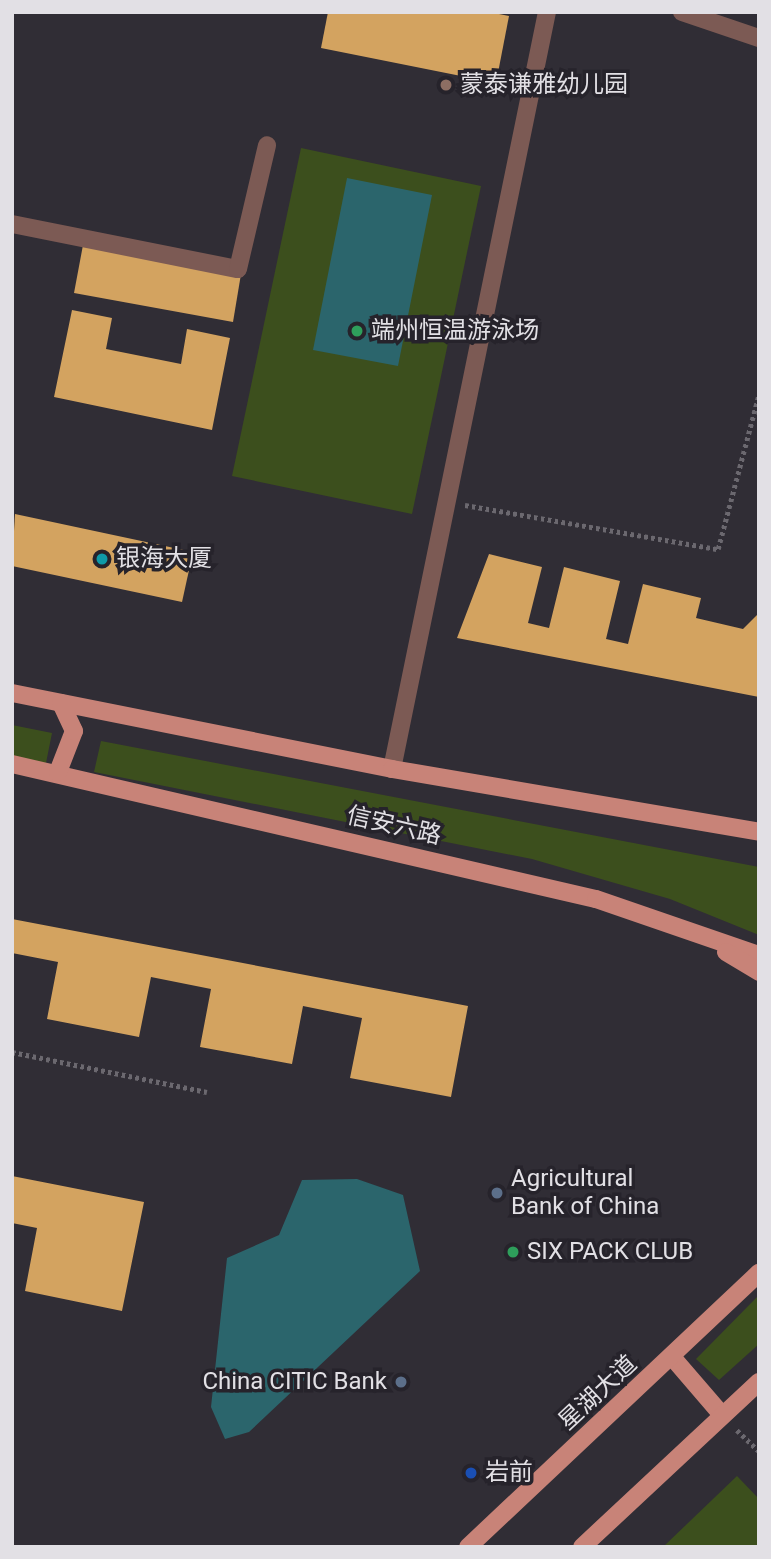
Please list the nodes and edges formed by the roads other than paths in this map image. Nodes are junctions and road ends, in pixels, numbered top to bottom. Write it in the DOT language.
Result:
graph roads {
  1 [pos="547,12"];
  2 [pos="682,12"];
  3 [pos="759,38"];
  4 [pos="267,145"];
  5 [pos="12,224"];
  6 [pos="12,693"];
  7 [pos="61,703"];
  8 [pos="12,764"];
  9 [pos="392,769"];
  10 [pos="58,772"];
  11 [pos="759,832"];
  12 [pos="681,925"];
  13 [pos="759,955"];
  14 [pos="759,972"];
  15 [pos="759,1273"];
  16 [pos="673,1358"];
  17 [pos="759,1382"];
  18 [pos="722,1415"];
  19 [pos="468,1547"];
  20 [pos="582,1547"];
  1 -- 9 [label="street"];
  2 -- 3 [label="street"];
  4 -- 5 [label="street"];
  6 -- 7 [label="main road"];
  7 -- 9 [label="main road"];
  7 -- 10 [label="main road"];
  8 -- 10 [label="main road, 信安六路"];
  9 -- 11 [label="main road"];
  10 -- 12 [label="main road, 信安六路"];
  12 -- 13 [label="main road, 信安六路"];
  12 -- 14 [label="main road"];
  15 -- 16 [label="main road, 星湖大道"];
  16 -- 18 [label="main road"];
  16 -- 19 [label="main road, 星湖大道"];
  17 -- 18 [label="main road"];
  18 -- 20 [label="main road"];
}
